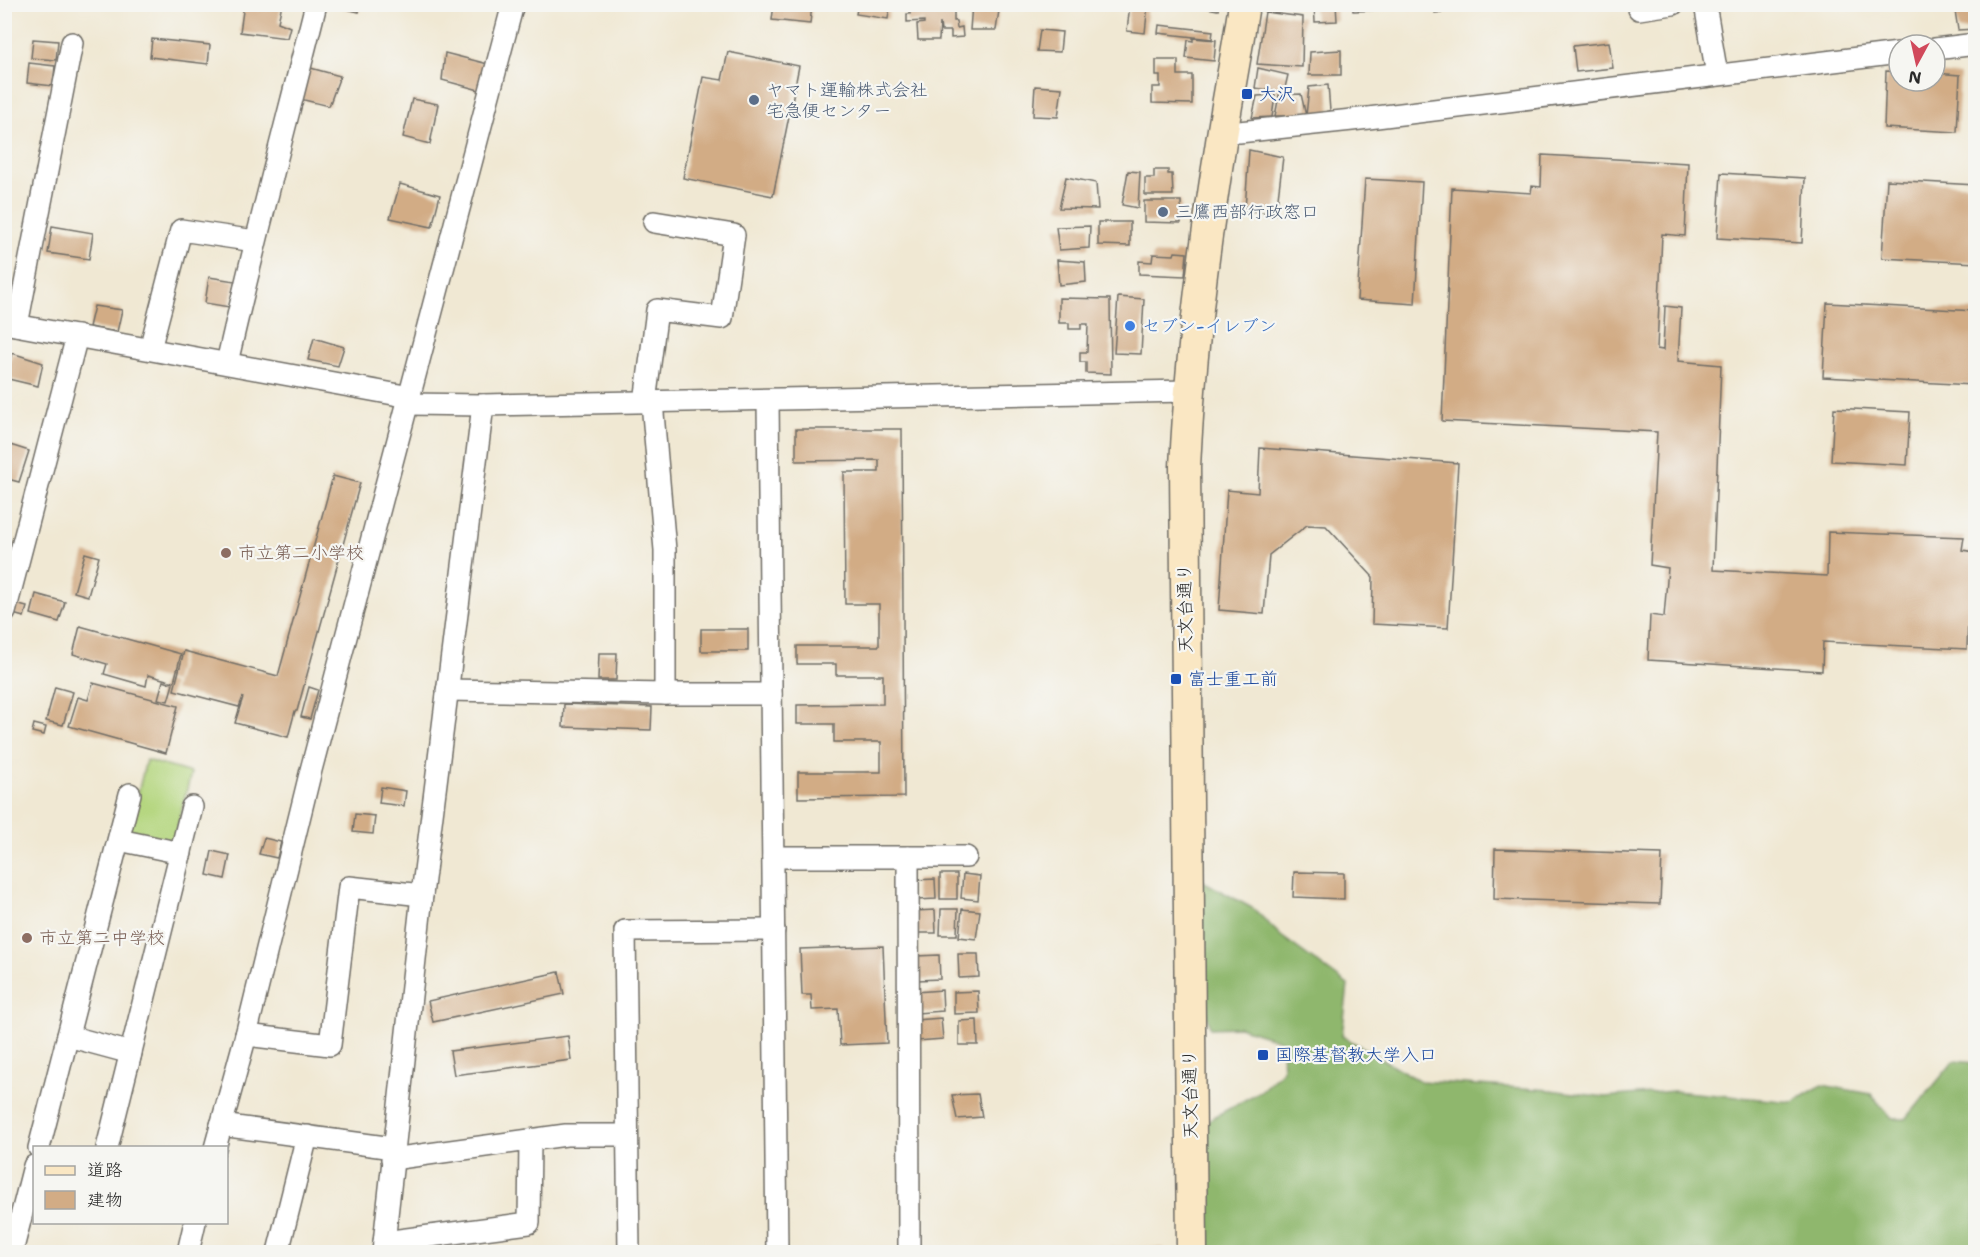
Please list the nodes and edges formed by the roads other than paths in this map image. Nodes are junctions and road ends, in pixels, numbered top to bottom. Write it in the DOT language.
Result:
graph roads {
  1 [pos="316,4"];
  2 [pos="513,4"];
  3 [pos="1244,4"];
  4 [pos="1638,4"];
  5 [pos="1673,4"];
  6 [pos="1705,4"];
  7 [pos="72,43"];
  8 [pos="1976,44"];
  9 [pos="1947,48"];
  10 [pos="1887,54"];
  11 [pos="1717,75"];
  12 [pos="1222,132"];
  13 [pos="654,222"];
  14 [pos="255,242"];
  15 [pos="11,324"];
  16 [pos="77,336"];
  17 [pos="150,349"];
  18 [pos="227,363"];
  19 [pos="1188,391"];
  20 [pos="768,400"];
  21 [pos="409,401"];
  22 [pos="648,402"];
  23 [pos="483,405"];
  24 [pos="5,612"];
  25 [pos="447,690"];
  26 [pos="665,694"];
  27 [pos="771,694"];
  28 [pos="130,794"];
  29 [pos="192,807"];
  30 [pos="119,840"];
  31 [pos="181,853"];
  32 [pos="773,857"];
  33 [pos="908,857"];
  34 [pos="966,857"];
  35 [pos="422,895"];
  36 [pos="774,930"];
  37 [pos="246,1035"];
  38 [pos="68,1036"];
  39 [pos="131,1053"];
  40 [pos="221,1125"];
  41 [pos="113,1126"];
  42 [pos="627,1135"];
  43 [pos="307,1137"];
  44 [pos="530,1140"];
  45 [pos="40,1146"];
  46 [pos="216,1146"];
  47 [pos="392,1154"];
  48 [pos="33,1170"];
  49 [pos="195,1224"];
  50 [pos="383,1247"];
  51 [pos="4,1251"];
  52 [pos="11,1252"];
  53 [pos="188,1252"];
  54 [pos="278,1252"];
  55 [pos="629,1252"];
  56 [pos="777,1252"];
  57 [pos="909,1252"];
  58 [pos="1192,1252"];
  1 -- 14 [label="street"];
  2 -- 21 [label="street"];
  3 -- 12 [label="main road, 天文台通り"];
  4 -- 5 [label="street"];
  6 -- 11 [label="street"];
  7 -- 15 [label="street"];
  8 -- 9 [label="street"];
  10 -- 11 [label="street"];
  11 -- 12 [label="street"];
  12 -- 19 [label="main road, 天文台通り"];
  13 -- 22 [label="street"];
  14 -- 17 [label="street"];
  14 -- 18 [label="street"];
  15 -- 16 [label="street"];
  16 -- 17 [label="street"];
  16 -- 24 [label="street"];
  17 -- 18 [label="street"];
  18 -- 21 [label="street"];
  19 -- 20 [label="street"];
  19 -- 58 [label="main road, 天文台通り"];
  20 -- 22 [label="street"];
  20 -- 27 [label="street"];
  21 -- 23 [label="street"];
  21 -- 37 [label="street"];
  22 -- 23 [label="street"];
  22 -- 26 [label="street"];
  23 -- 25 [label="street"];
  25 -- 26 [label="street"];
  25 -- 35 [label="street"];
  26 -- 27 [label="street"];
  27 -- 32 [label="street"];
  28 -- 30 [label="street"];
  29 -- 31 [label="street"];
  30 -- 31 [label="street"];
  30 -- 38 [label="street"];
  31 -- 39 [label="street"];
  32 -- 33 [label="street"];
  32 -- 36 [label="street"];
  33 -- 34 [label="street"];
  33 -- 57 [label="street"];
  35 -- 37 [label="street"];
  35 -- 47 [label="street"];
  36 -- 42 [label="street"];
  36 -- 56 [label="street"];
  37 -- 40 [label="street"];
  38 -- 39 [label="street"];
  38 -- 45 [label="street"];
  39 -- 41 [label="street"];
  40 -- 43 [label="street"];
  40 -- 46 [label="street"];
  42 -- 44 [label="street"];
  42 -- 55 [label="street"];
  43 -- 47 [label="street"];
  43 -- 54 [label="street"];
  44 -- 47 [label="street"];
  44 -- 50 [label="street"];
  47 -- 50 [label="street"];
  48 -- 52 [label="street"];
  49 -- 53 [label="street"];
  51 -- 52 [label="street"];
}
